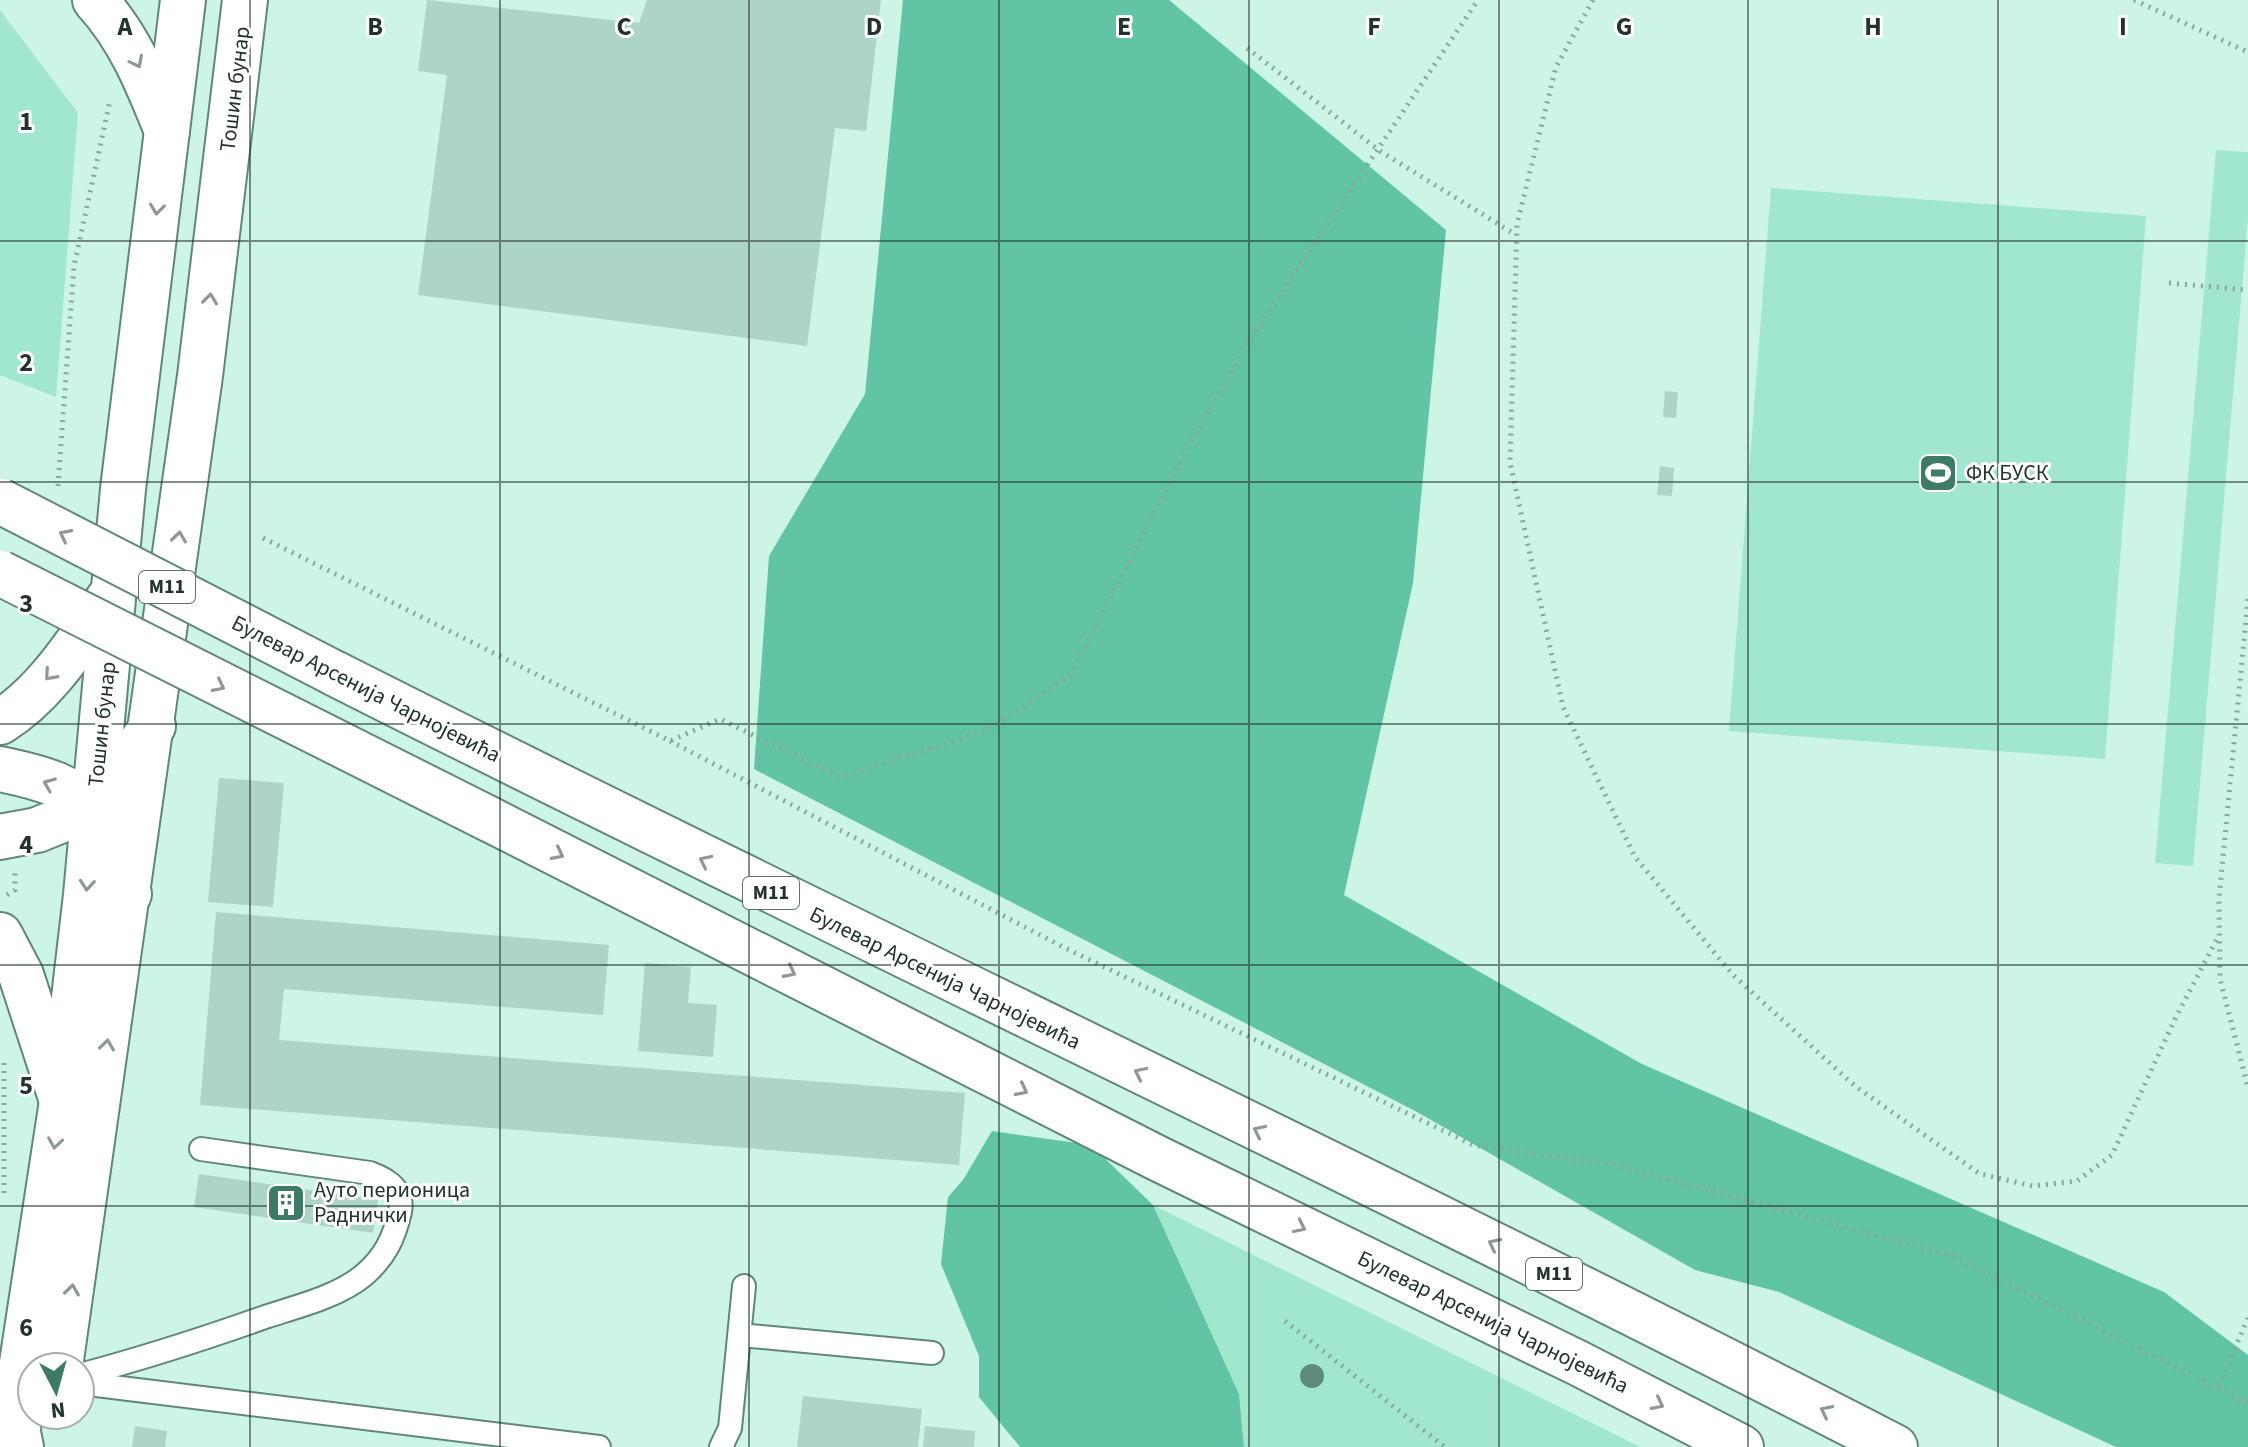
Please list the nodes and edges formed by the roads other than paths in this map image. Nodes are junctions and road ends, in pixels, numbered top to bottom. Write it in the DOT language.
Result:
graph roads {
  1 [pos="95,0"];
  2 [pos="183,0"];
  3 [pos="245,0"];
  4 [pos="167,131"];
  5 [pos="0,501"];
  6 [pos="0,573"];
  7 [pos="114,591"];
  8 [pos="0,722"];
  9 [pos="153,726"];
  10 [pos="0,769"];
  11 [pos="94,807"];
  12 [pos="0,837"];
  13 [pos="129,894"];
  14 [pos="0,935"];
  15 [pos="62,1101"];
  16 [pos="201,1149"];
  17 [pos="744,1286"];
  18 [pos="740,1335"];
  19 [pos="62,1351"];
  20 [pos="932,1353"];
  21 [pos="96,1371"];
  22 [pos="96,1385"];
  23 [pos="21,1447"];
  24 [pos="599,1447"];
  25 [pos="721,1447"];
  26 [pos="1741,1447"];
  27 [pos="1895,1447"];
  1 -- 4 [label="main road, one-way"];
  2 -- 4 [label="main road, Тошин бунар"];
  9 -- 3 [label="main road, Тошин бунар, one-way"];
  4 -- 7 [label="main road, Тошин бунар, one-way"];
  27 -- 5 [label="main road, Булевар Арсенија Чарнојевића / M11, one-way, bridge"];
  6 -- 26 [label="main road, Булевар Арсенија Чарнојевића, one-way, bridge"];
  7 -- 8 [label="main road, one-way"];
  7 -- 11 [label="main road, Тошин бунар"];
  9 -- 11 [label="main road"];
  9 -- 13 [label="main road, Тошин бунар"];
  11 -- 10 [label="main road, one-way"];
  11 -- 12 [label="main road"];
  11 -- 13 [label="main road"];
  11 -- 15 [label="main road, Тошин бунар, one-way"];
  19 -- 13 [label="main road, Тошин бунар, one-way"];
  14 -- 15 [label="main road"];
  15 -- 23 [label="main road, Тошин бунар, one-way"];
  16 -- 21 [label="lane"];
  17 -- 18 [label="lane"];
  18 -- 20 [label="lane"];
  18 -- 25 [label="lane"];
  22 -- 24 [label="lane"];
}
